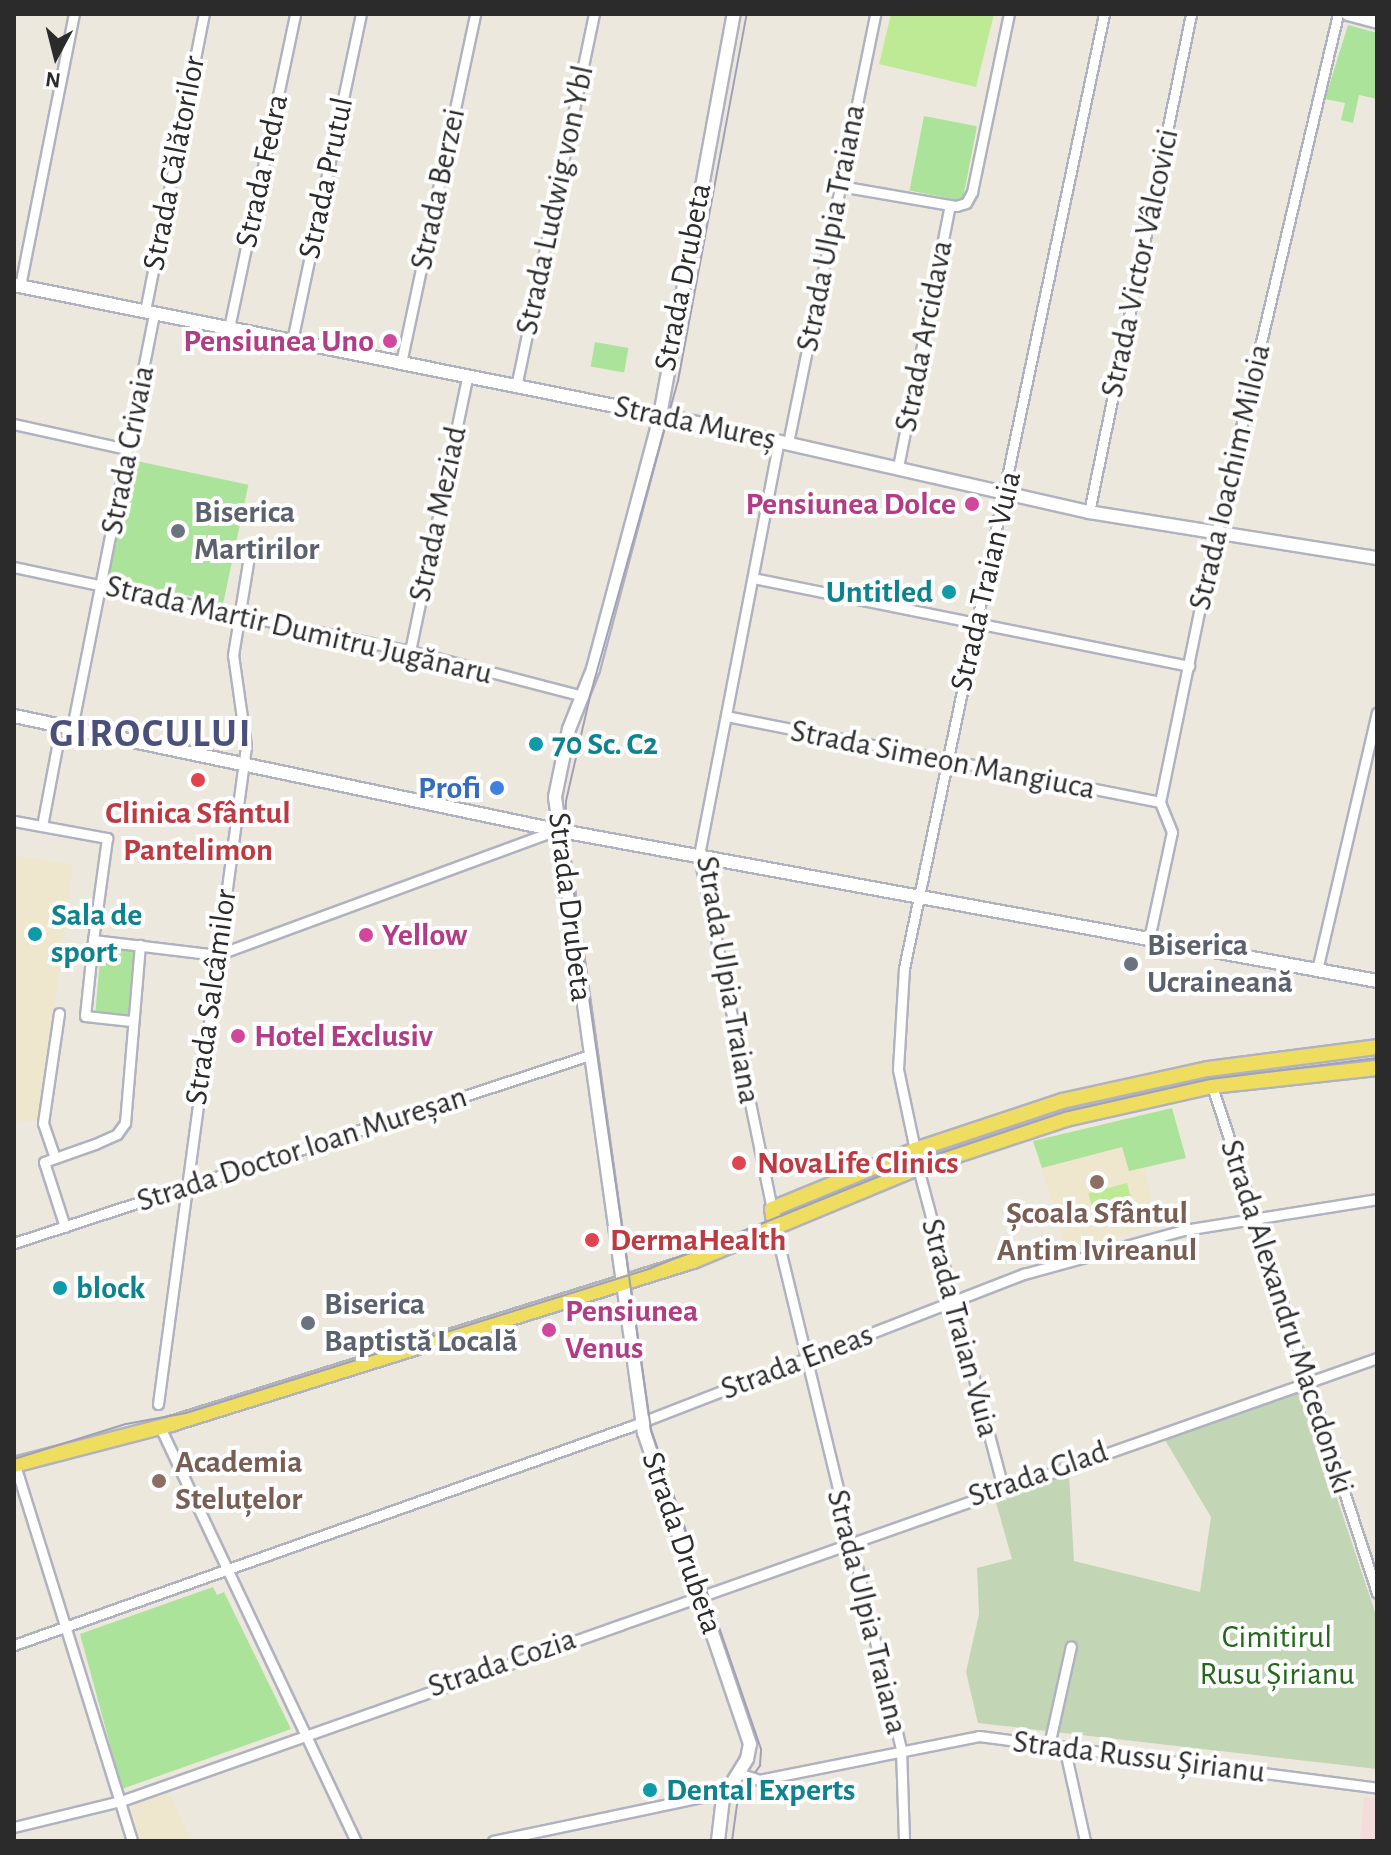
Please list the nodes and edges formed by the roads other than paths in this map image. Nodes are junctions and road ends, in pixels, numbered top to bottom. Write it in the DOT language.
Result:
graph roads {
  1 [pos="74,14"];
  2 [pos="204,14"];
  3 [pos="295,14"];
  4 [pos="361,14"];
  5 [pos="475,14"];
  6 [pos="594,14"];
  7 [pos="734,14"];
  8 [pos="875,14"];
  9 [pos="1009,14"];
  10 [pos="1104,14"];
  11 [pos="1191,14"];
  12 [pos="1338,14"];
  13 [pos="1348,14"];
  14 [pos="1377,22"];
  15 [pos="840,186"];
  16 [pos="950,205"];
  17 [pos="17,286"];
  18 [pos="150,312"];
  19 [pos="229,328"];
  20 [pos="292,341"];
  21 [pos="401,363"];
  22 [pos="467,377"];
  23 [pos="516,387"];
  24 [pos="659,415"];
  25 [pos="14,424"];
  26 [pos="784,442"];
  27 [pos="127,449"];
  28 [pos="898,467"];
  29 [pos="1006,492"];
  30 [pos="1089,512"];
  31 [pos="1215,533"];
  32 [pos="251,544"];
  33 [pos="1377,558"];
  34 [pos="14,567"];
  35 [pos="753,578"];
  36 [pos="101,585"];
  37 [pos="237,615"];
  38 [pos="976,623"];
  39 [pos="410,651"];
  40 [pos="1189,666"];
  41 [pos="583,696"];
  42 [pos="1377,713"];
  43 [pos="14,716"];
  44 [pos="726,716"];
  45 [pos="72,728"];
  46 [pos="58,741"];
  47 [pos="244,762"];
  48 [pos="946,762"];
  49 [pos="1160,802"];
  50 [pos="14,821"];
  51 [pos="42,826"];
  52 [pos="556,830"];
  53 [pos="699,855"];
  54 [pos="917,897"];
  55 [pos="1149,939"];
  56 [pos="93,940"];
  57 [pos="140,945"];
  58 [pos="217,955"];
  59 [pos="1317,970"];
  60 [pos="1377,981"];
  61 [pos="59,1013"];
  62 [pos="131,1021"];
  63 [pos="1377,1047"];
  64 [pos="590,1055"];
  65 [pos="1377,1068"];
  66 [pos="1212,1086"];
  67 [pos="915,1150"];
  68 [pos="55,1158"];
  69 [pos="918,1168"];
  70 [pos="183,1188"];
  71 [pos="1377,1199"];
  72 [pos="772,1209"];
  73 [pos="1252,1215"];
  74 [pos="65,1227"];
  75 [pos="775,1228"];
  76 [pos="14,1243"];
  77 [pos="622,1283"];
  78 [pos="952,1302"];
  79 [pos="1377,1358"];
  80 [pos="805,1359"];
  81 [pos="1307,1379"];
  82 [pos="158,1404"];
  83 [pos="643,1421"];
  84 [pos="160,1427"];
  85 [pos="14,1465"];
  86 [pos="1003,1487"];
  87 [pos="849,1540"];
  88 [pos="228,1570"];
  89 [pos="699,1593"];
  90 [pos="1377,1593"];
  91 [pos="67,1626"];
  92 [pos="14,1645"];
  93 [pos="1071,1646"];
  94 [pos="304,1733"];
  95 [pos="1049,1745"];
  96 [pos="1064,1746"];
  97 [pos="901,1749"];
  98 [pos="738,1773"];
  99 [pos="1377,1788"];
  100 [pos="726,1792"];
  101 [pos="121,1801"];
  102 [pos="14,1827"];
  103 [pos="132,1841"];
  104 [pos="356,1841"];
  105 [pos="493,1841"];
  106 [pos="718,1841"];
  107 [pos="904,1841"];
  108 [pos="1085,1841"];
  1 -- 17 [label="street"];
  2 -- 18 [label="street, Strada Călătorilor"];
  3 -- 19 [label="street, Strada Fedra"];
  4 -- 20 [label="street, Strada Prutul"];
  5 -- 21 [label="street, Strada Berzei"];
  6 -- 23 [label="street, Strada Ludwig von Ybl"];
  7 -- 24 [label="street, Strada Drubeta"];
  8 -- 15 [label="street, Strada Ulpia Traiana"];
  9 -- 16 [label="street, Strada Arcidava"];
  10 -- 29 [label="street, Strada Traian Vuia"];
  11 -- 30 [label="street, Strada Victor Vâlcovici"];
  12 -- 31 [label="street, Strada Ioachim Miloia"];
  13 -- 14 [label="street"];
  15 -- 16 [label="street, Strada Arcidava"];
  15 -- 26 [label="street, Strada Ulpia Traiana"];
  16 -- 28 [label="street, Strada Arcidava"];
  17 -- 18 [label="street, Strada Mureș"];
  18 -- 19 [label="street, Strada Mureș"];
  18 -- 27 [label="street, Strada Crivaia"];
  19 -- 20 [label="street, Strada Mureș"];
  20 -- 21 [label="street, Strada Mureș"];
  21 -- 22 [label="street, Strada Mureș"];
  22 -- 23 [label="street, Strada Mureș"];
  22 -- 39 [label="street, Strada Meziad"];
  23 -- 24 [label="street, Strada Mureș"];
  24 -- 26 [label="street, Strada Mureș"];
  24 -- 41 [label="street, Strada Drubeta"];
  25 -- 27 [label="street"];
  26 -- 28 [label="street, Strada Mureș"];
  26 -- 35 [label="street, Strada Ulpia Traiana"];
  27 -- 36 [label="street, Strada Crivaia"];
  28 -- 29 [label="street, Strada Mureș"];
  29 -- 30 [label="street, Strada Mureș"];
  29 -- 38 [label="street, Strada Traian Vuia"];
  30 -- 31 [label="street, Strada Mureș"];
  31 -- 33 [label="street, Strada Mureș"];
  31 -- 40 [label="street, Strada Ioachim Miloia"];
  32 -- 37 [label="street, Strada Salcâmilor"];
  34 -- 36 [label="street, Strada Martir Dumitru Jugănaru"];
  35 -- 38 [label="street"];
  35 -- 44 [label="street, Strada Ulpia Traiana"];
  36 -- 37 [label="street, Strada Martir Dumitru Jugănaru"];
  36 -- 45 [label="street, Strada Crivaia"];
  37 -- 39 [label="street, Strada Martir Dumitru Jugănaru"];
  37 -- 47 [label="street, Strada Salcâmilor"];
  38 -- 40 [label="street"];
  38 -- 48 [label="street, Strada Traian Vuia"];
  39 -- 41 [label="street, Strada Martir Dumitru Jugănaru"];
  40 -- 49 [label="street, Strada Ioachim Miloia"];
  41 -- 52 [label="street, Strada Drubeta"];
  42 -- 59 [label="street"];
  43 -- 45 [label="street"];
  44 -- 48 [label="street, Strada Simeon Mangiuca"];
  44 -- 53 [label="street, Strada Ulpia Traiana"];
  45 -- 47 [label="street"];
  46 -- 51 [label="street"];
  47 -- 52 [label="street"];
  47 -- 58 [label="street, Strada Salcâmilor"];
  48 -- 49 [label="street, Strada Simeon Mangiuca"];
  48 -- 54 [label="street, Strada Traian Vuia"];
  49 -- 55 [label="street, Strada Ioachim Miloia"];
  50 -- 51 [label="street"];
  51 -- 56 [label="street"];
  52 -- 53 [label="street"];
  52 -- 58 [label="street"];
  52 -- 64 [label="street, Strada Drubeta"];
  53 -- 54 [label="street"];
  53 -- 72 [label="street, Strada Ulpia Traiana"];
  54 -- 55 [label="street"];
  54 -- 67 [label="street, Strada Traian Vuia"];
  55 -- 59 [label="street"];
  56 -- 57 [label="street"];
  56 -- 62 [label="street"];
  57 -- 58 [label="street"];
  57 -- 62 [label="street"];
  58 -- 70 [label="street, Strada Salcâmilor"];
  59 -- 60 [label="street"];
  61 -- 68 [label="street"];
  62 -- 68 [label="street"];
  63 -- 67 [label="main road"];
  64 -- 70 [label="street, Strada Doctor Ioan Mureșan"];
  64 -- 77 [label="street, Strada Drubeta"];
  65 -- 66 [label="main road"];
  66 -- 69 [label="main road"];
  66 -- 73 [label="street, Strada Alexandru Macedonski"];
  67 -- 72 [label="main road"];
  68 -- 74 [label="street"];
  69 -- 75 [label="main road"];
  69 -- 78 [label="street, Strada Traian Vuia"];
  70 -- 74 [label="street, Strada Doctor Ioan Mureșan"];
  70 -- 82 [label="street, Strada Salcâmilor"];
  71 -- 73 [label="street, Strada Eneas"];
  72 -- 75 [label="main road, Strada Ulpia Traiana"];
  73 -- 78 [label="street, Strada Eneas"];
  73 -- 81 [label="street, Strada Alexandru Macedonski"];
  74 -- 76 [label="street, Strada Doctor Ioan Mureșan"];
  75 -- 77 [label="main road"];
  75 -- 80 [label="street, Strada Ulpia Traiana"];
  77 -- 83 [label="street, Strada Drubeta"];
  77 -- 84 [label="main road"];
  78 -- 80 [label="street, Strada Eneas"];
  78 -- 86 [label="street, Strada Traian Vuia"];
  79 -- 81 [label="street, Strada Glad"];
  80 -- 83 [label="street, Strada Eneas"];
  80 -- 87 [label="street, Strada Ulpia Traiana"];
  81 -- 86 [label="street, Strada Glad"];
  81 -- 90 [label="street, Strada Alexandru Macedonski"];
  83 -- 88 [label="street, Strada Eneas"];
  83 -- 89 [label="street, Strada Drubeta"];
  84 -- 85 [label="main road"];
  84 -- 88 [label="street"];
  85 -- 91 [label="street"];
  86 -- 87 [label="street, Strada Glad"];
  87 -- 89 [label="street, Strada Glad"];
  87 -- 97 [label="street, Strada Ulpia Traiana"];
  88 -- 91 [label="street, Strada Eneas"];
  88 -- 94 [label="street"];
  89 -- 94 [label="street, Strada Cozia"];
  89 -- 98 [label="street, Strada Drubeta"];
  91 -- 92 [label="street, Strada Eneas"];
  91 -- 101 [label="street"];
  93 -- 95 [label="street"];
  94 -- 101 [label="street, Strada Cozia"];
  94 -- 104 [label="street"];
  95 -- 96 [label="street, Strada Russu Șirianu"];
  95 -- 97 [label="street, Strada Russu Șirianu"];
  96 -- 99 [label="street, Strada Russu Șirianu"];
  96 -- 108 [label="street"];
  97 -- 98 [label="street, Strada Russu Șirianu"];
  97 -- 107 [label="street, Strada Ulpia Traiana"];
  98 -- 100 [label="street, Strada Drubeta"];
  100 -- 105 [label="street"];
  100 -- 106 [label="street"];
  101 -- 102 [label="street"];
  101 -- 103 [label="street"];
}
